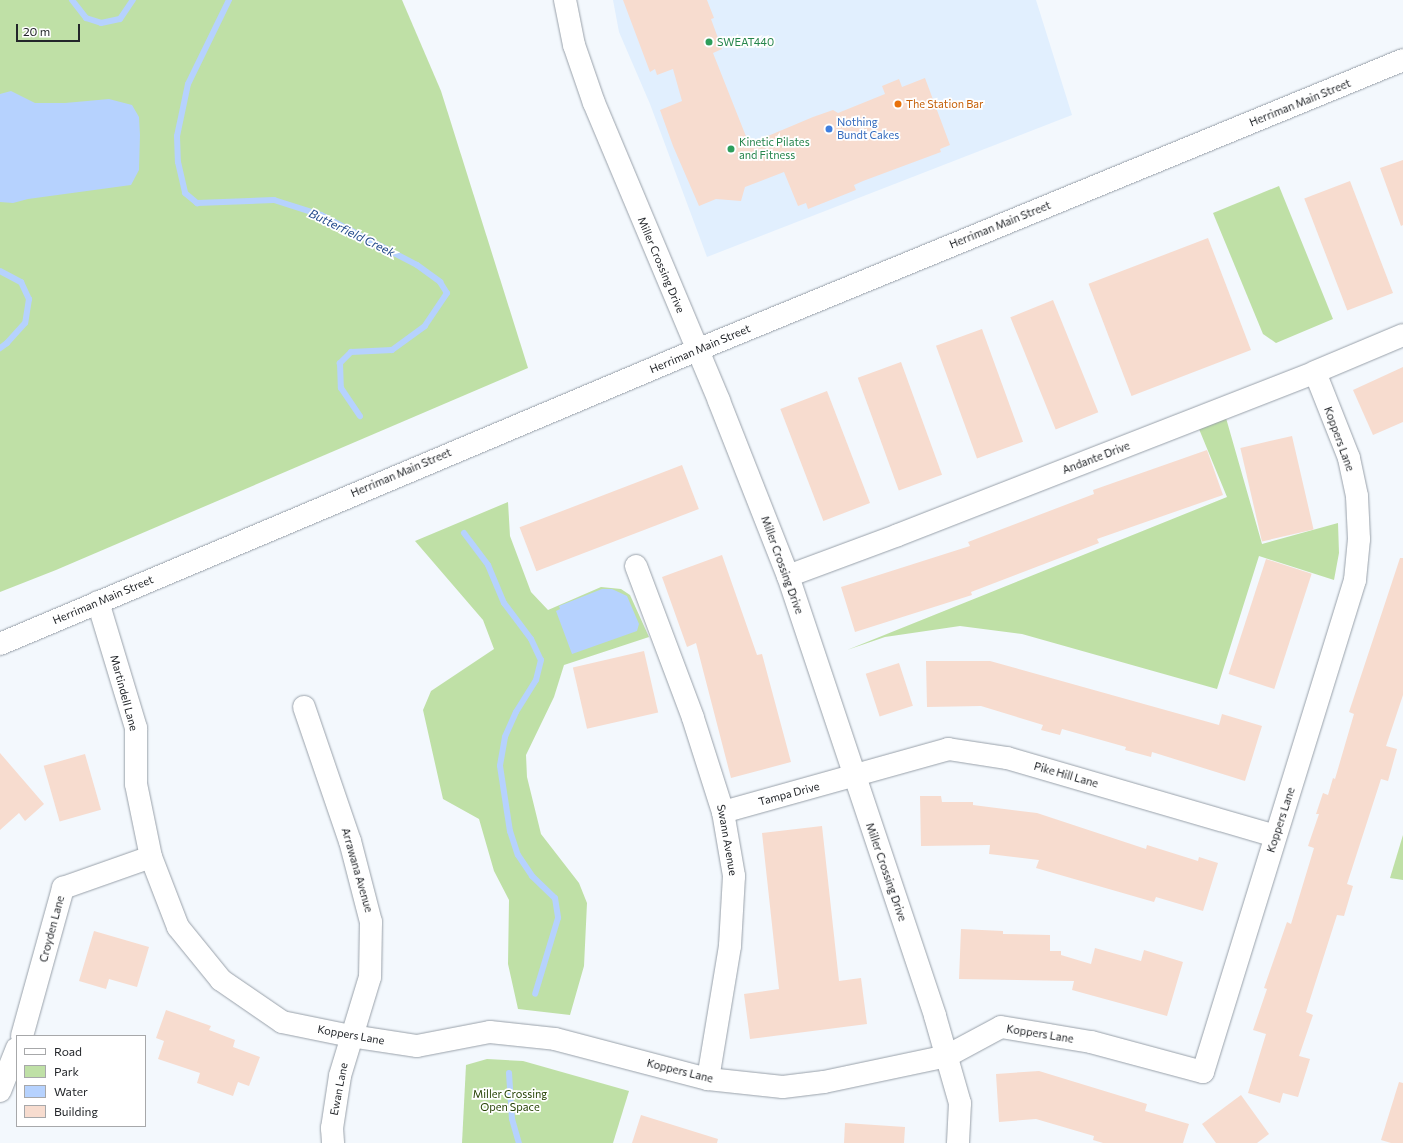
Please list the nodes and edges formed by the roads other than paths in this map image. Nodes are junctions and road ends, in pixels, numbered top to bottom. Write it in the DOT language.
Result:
graph roads {
  1 [pos="565,0"];
  2 [pos="1403,60"];
  3 [pos="1403,335"];
  4 [pos="697,350"];
  5 [pos="1315,372"];
  6 [pos="636,566"];
  7 [pos="788,576"];
  8 [pos="98,602"];
  9 [pos="0,644"];
  10 [pos="304,707"];
  11 [pos="854,776"];
  12 [pos="723,812"];
  13 [pos="1275,836"];
  14 [pos="151,857"];
  15 [pos="22,1035"];
  16 [pos="351,1036"];
  17 [pos="16,1051"];
  18 [pos="947,1056"];
  19 [pos="708,1079"];
  20 [pos="0,1091"];
  21 [pos="333,1143"];
  22 [pos="958,1143"];
  1 -- 4 [label="street, Miller Crossing Drive"];
  2 -- 4 [label="street, Herriman Main Street"];
  3 -- 5 [label="street, Andante Drive"];
  4 -- 7 [label="street, Miller Crossing Drive"];
  4 -- 8 [label="street, Herriman Main Street"];
  5 -- 7 [label="street, Andante Drive"];
  5 -- 13 [label="street, Koppers Lane"];
  6 -- 12 [label="street, Swann Avenue"];
  7 -- 11 [label="street, Miller Crossing Drive"];
  8 -- 9 [label="street, Herriman Main Street"];
  8 -- 14 [label="street, Martindell Lane"];
  10 -- 16 [label="street, Arrawana Avenue"];
  11 -- 12 [label="street, Tampa Drive"];
  11 -- 13 [label="street, Pike Hill Lane"];
  11 -- 18 [label="street, Miller Crossing Drive"];
  12 -- 19 [label="street, Swann Avenue"];
  13 -- 18 [label="street, Koppers Lane"];
  14 -- 15 [label="street, Croyden Lane"];
  14 -- 16 [label="street, Koppers Lane"];
  16 -- 19 [label="street, Koppers Lane"];
  16 -- 21 [label="street, Ewan Lane"];
  17 -- 20 [label="street"];
  18 -- 19 [label="street, Koppers Lane"];
  18 -- 22 [label="street, Miller Crossing Drive"];
}
